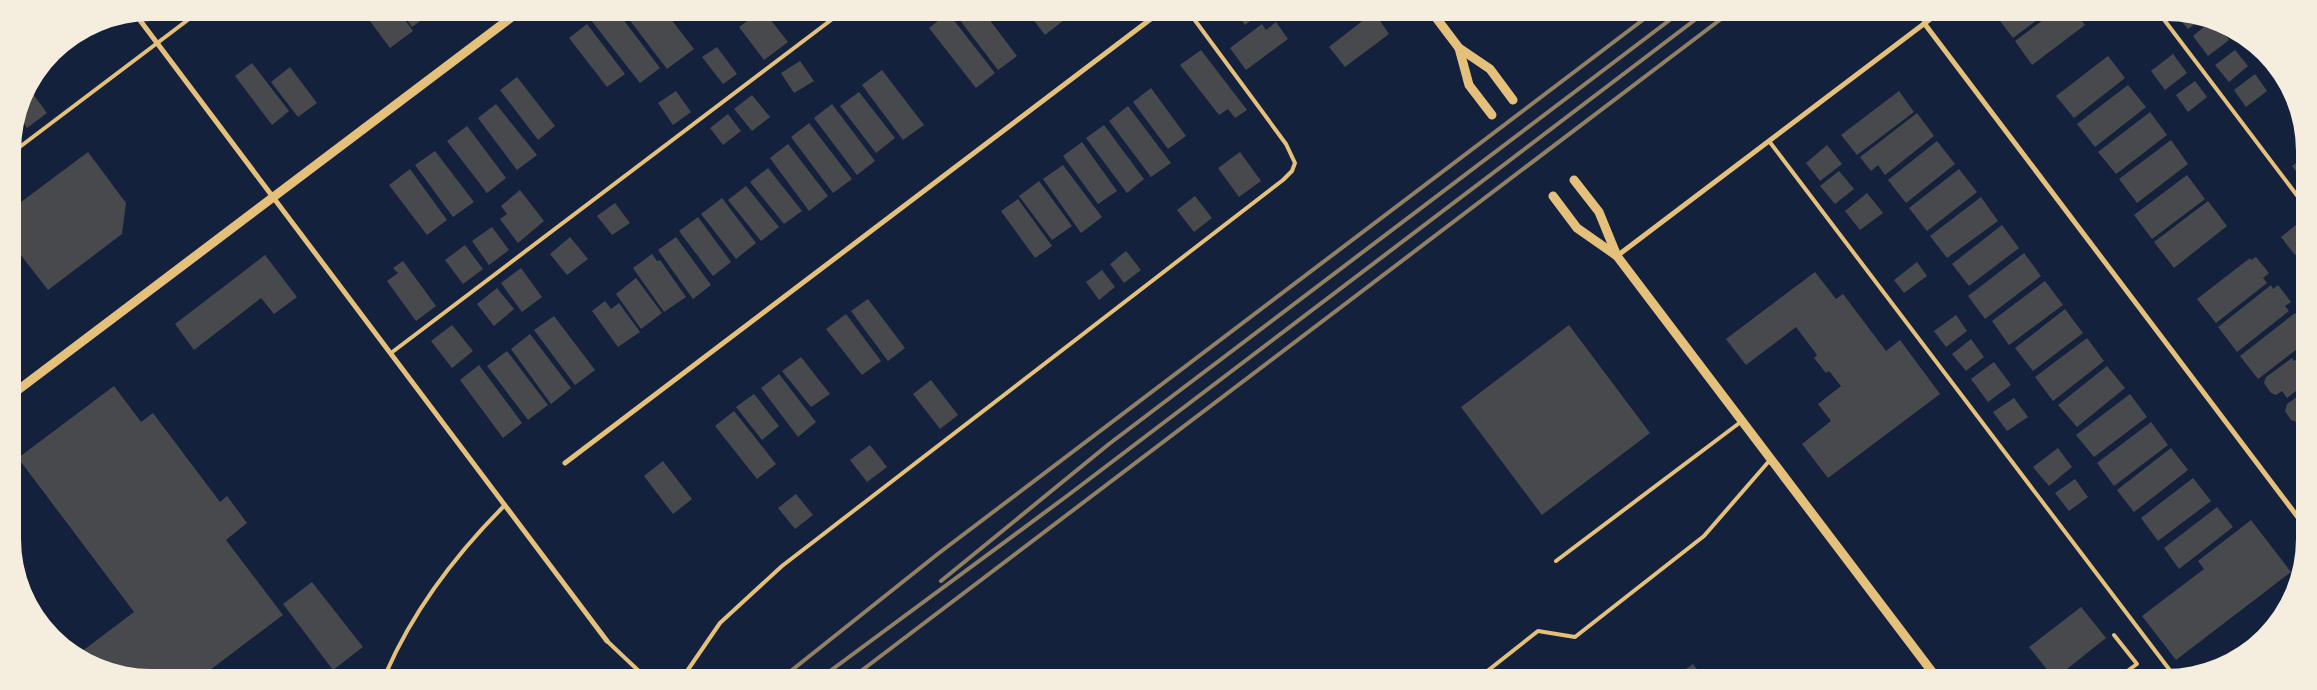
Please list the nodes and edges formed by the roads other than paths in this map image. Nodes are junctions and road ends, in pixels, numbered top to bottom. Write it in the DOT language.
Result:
graph roads {
  1 [pos="1196,21"];
  2 [pos="1439,21"];
  3 [pos="1926,21"];
  4 [pos="2165,21"];
  5 [pos="141,22"];
  6 [pos="185,22"];
  7 [pos="505,22"];
  8 [pos="829,22"];
  9 [pos="1147,22"];
  10 [pos="1924,23"];
  11 [pos="157,43"];
  12 [pos="1459,48"];
  13 [pos="1513,100"];
  14 [pos="1492,115"];
  15 [pos="1770,141"];
  16 [pos="22,145"];
  17 [pos="1574,180"];
  18 [pos="2296,194"];
  19 [pos="1553,196"];
  20 [pos="274,198"];
  21 [pos="1617,256"];
  22 [pos="391,353"];
  23 [pos="21,387"];
  24 [pos="1742,421"];
  25 [pos="1771,458"];
  26 [pos="565,463"];
  27 [pos="505,505"];
  28 [pos="2296,515"];
  29 [pos="1556,560"];
  30 [pos="2114,635"];
  31 [pos="608,641"];
  32 [pos="1491,668"];
  33 [pos="1929,668"];
  34 [pos="2131,668"];
  35 [pos="2168,668"];
  36 [pos="388,669"];
  37 [pos="637,669"];
  38 [pos="689,669"];
  1 -- 38 [label="lane"];
  2 -- 12 [label="street"];
  3 -- 10 [label="street"];
  4 -- 18 [label="lane"];
  5 -- 11 [label="street"];
  6 -- 11 [label="lane"];
  7 -- 20 [label="street"];
  8 -- 22 [label="lane"];
  9 -- 26 [label="street"];
  10 -- 15 [label="street"];
  10 -- 28 [label="street"];
  11 -- 16 [label="lane"];
  11 -- 20 [label="street"];
  12 -- 13 [label="street"];
  12 -- 14 [label="street"];
  15 -- 21 [label="street"];
  15 -- 35 [label="lane"];
  17 -- 21 [label="street"];
  19 -- 21 [label="street"];
  20 -- 22 [label="street"];
  20 -- 23 [label="street"];
  21 -- 24 [label="street"];
  22 -- 27 [label="street"];
  24 -- 25 [label="street"];
  24 -- 29 [label="lane"];
  25 -- 32 [label="lane"];
  25 -- 33 [label="street"];
  27 -- 31 [label="street"];
  27 -- 36 [label="lane"];
  30 -- 34 [label="lane"];
  31 -- 37 [label="lane"];
}
